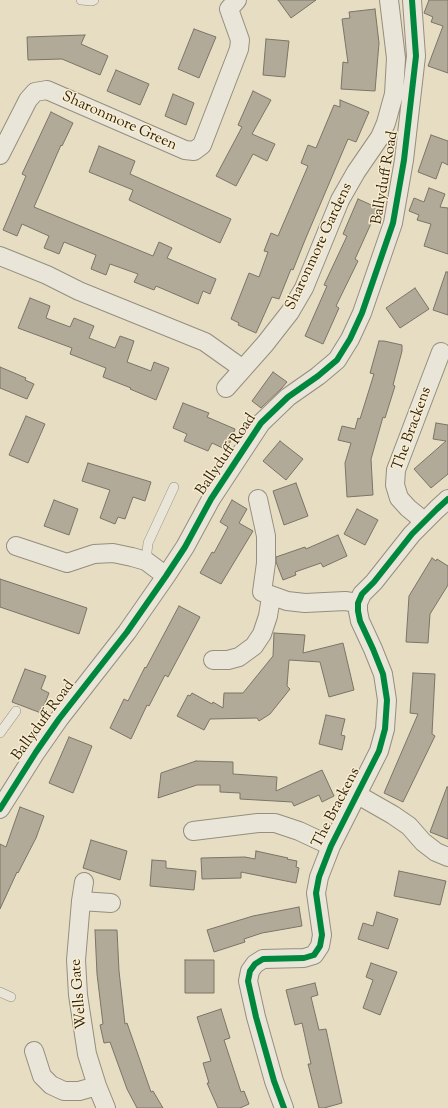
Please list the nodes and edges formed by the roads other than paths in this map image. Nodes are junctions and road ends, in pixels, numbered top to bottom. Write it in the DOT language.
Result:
graph roads {
  1 [pos="81,0"];
  2 [pos="94,0"];
  3 [pos="389,0"];
  4 [pos="412,0"];
  5 [pos="233,5"];
  6 [pos="0,155"];
  7 [pos="0,256"];
  8 [pos="441,352"];
  9 [pos="243,369"];
  10 [pos="226,388"];
  11 [pos="174,486"];
  12 [pos="448,499"];
  13 [pos="258,500"];
  14 [pos="424,521"];
  15 [pos="16,546"];
  16 [pos="146,561"];
  17 [pos="166,576"];
  18 [pos="271,596"];
  19 [pos="358,603"];
  20 [pos="213,660"];
  21 [pos="16,711"];
  22 [pos="0,734"];
  23 [pos="358,795"];
  24 [pos="0,809"];
  25 [pos="193,831"];
  26 [pos="332,846"];
  27 [pos="448,857"];
  28 [pos="84,882"];
  29 [pos="81,901"];
  30 [pos="111,903"];
  31 [pos="0,992"];
  32 [pos="11,997"];
  33 [pos="34,1051"];
  34 [pos="97,1086"];
  35 [pos="106,1108"];
  36 [pos="284,1108"];
  1 -- 2 [label="lane"];
  3 -- 9 [label="street, Sharonmore Gardens"];
  4 -- 17 [label="street, Ballyduff Road"];
  5 -- 6 [label="street, Sharonmore Green"];
  7 -- 9 [label="street"];
  8 -- 14 [label="street, The Brackens"];
  9 -- 10 [label="street, Sharonmore Gardens"];
  11 -- 16 [label="lane"];
  12 -- 14 [label="street"];
  13 -- 18 [label="street"];
  14 -- 19 [label="street"];
  15 -- 16 [label="street"];
  16 -- 17 [label="street"];
  17 -- 24 [label="street, Ballyduff Road"];
  18 -- 19 [label="street"];
  18 -- 20 [label="street"];
  19 -- 23 [label="street, The Brackens"];
  21 -- 22 [label="lane"];
  23 -- 26 [label="street, The Brackens"];
  23 -- 27 [label="street, The Brackens"];
  25 -- 26 [label="street, The Brackens"];
  26 -- 36 [label="street, The Brackens"];
  28 -- 29 [label="street, Wells Gate"];
  29 -- 30 [label="street"];
  29 -- 34 [label="street, Wells Gate"];
  31 -- 32 [label="lane"];
  33 -- 34 [label="street"];
  34 -- 35 [label="street, Wells Gate"];
}
